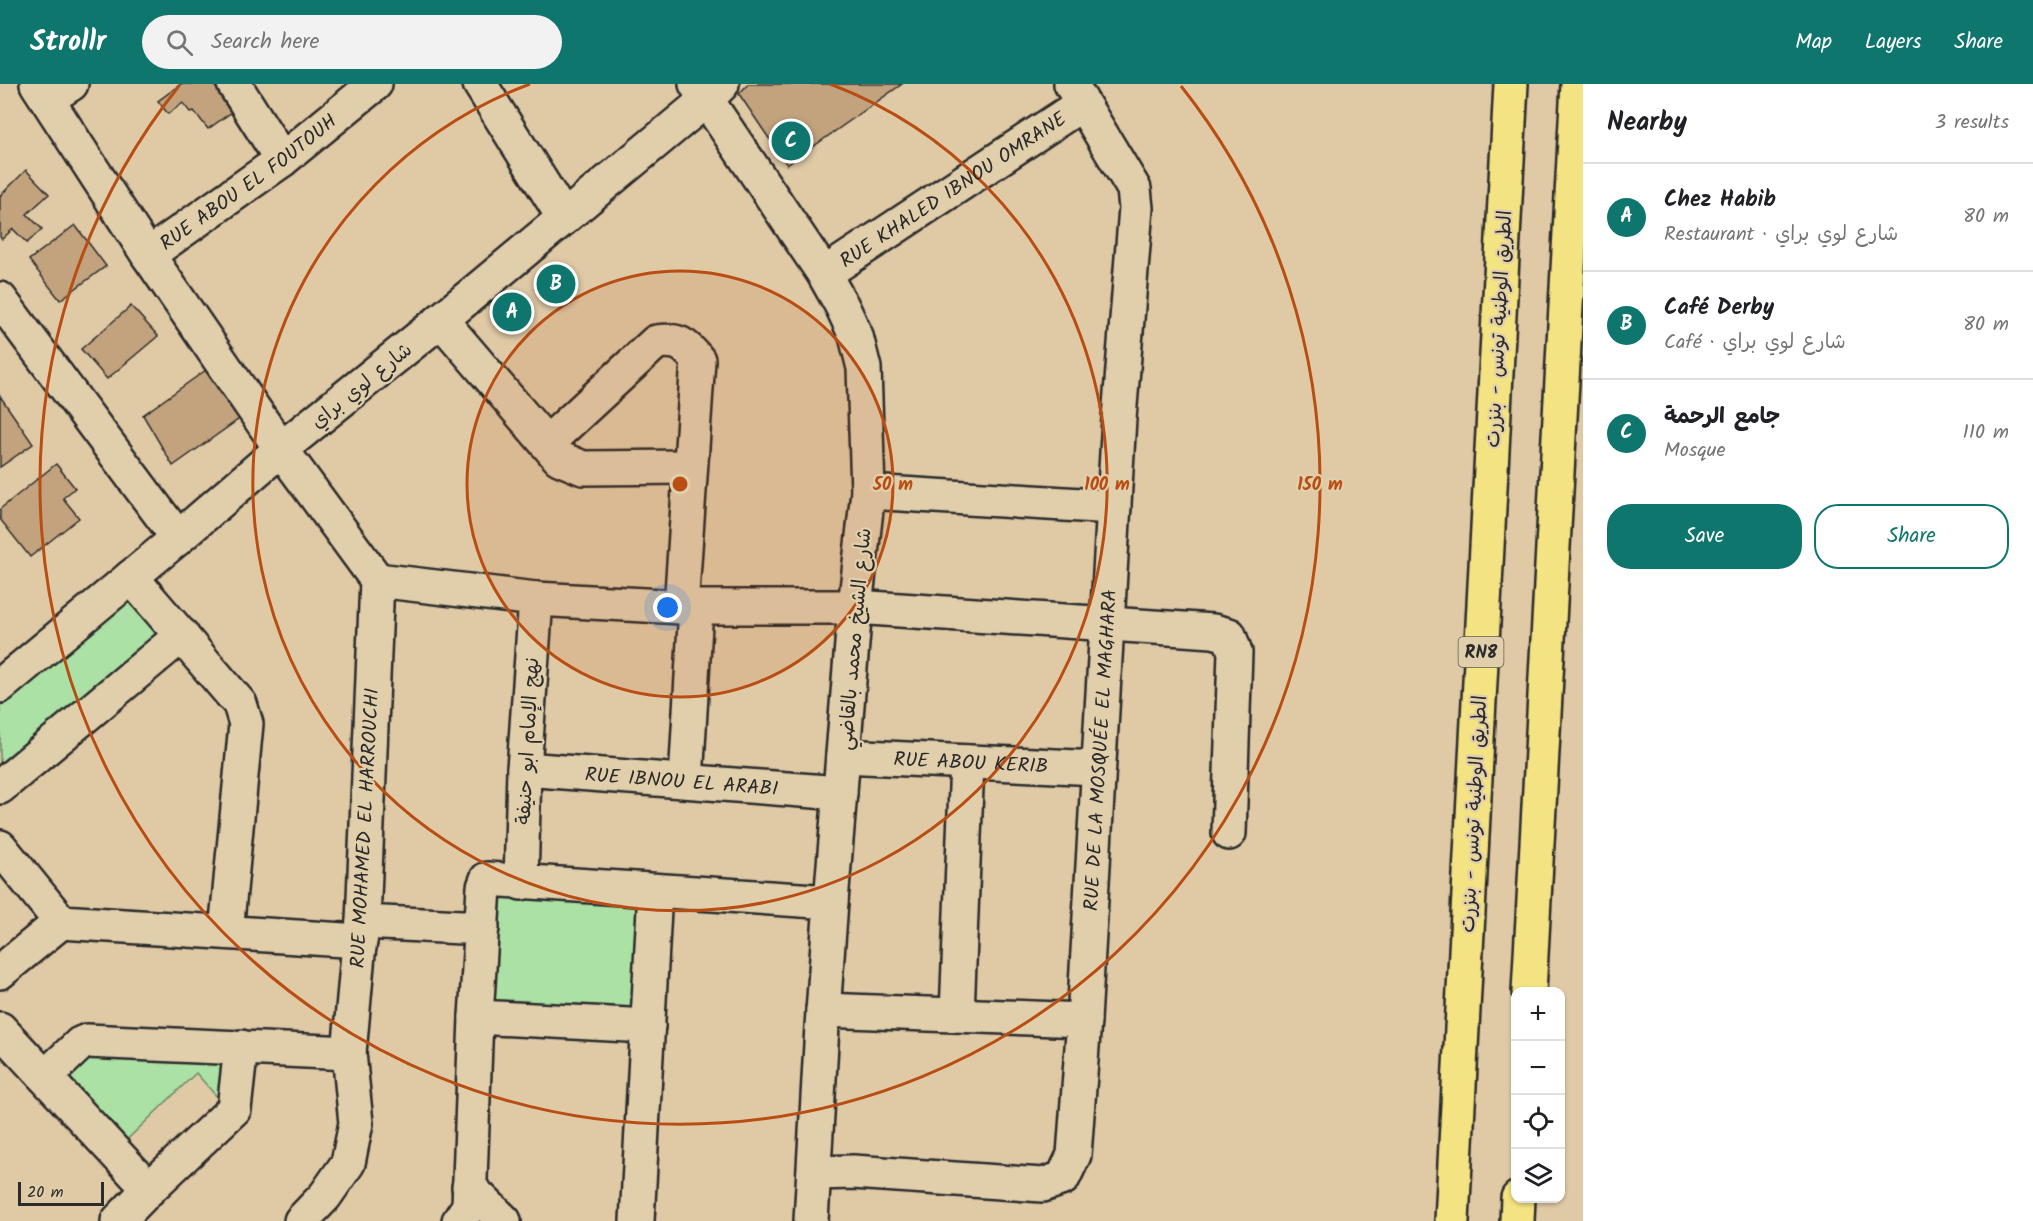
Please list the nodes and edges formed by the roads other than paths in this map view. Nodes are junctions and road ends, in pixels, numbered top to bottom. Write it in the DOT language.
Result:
graph roads {
  1 [pos="234,84"];
  2 [pos="375,84"];
  3 [pos="480,84"];
  4 [pos="1511,84"];
  5 [pos="1578,84"];
  6 [pos="52,89"];
  7 [pos="708,89"];
  8 [pos="1077,94"];
  9 [pos="282,160"];
  10 [pos="564,218"];
  11 [pos="148,255"];
  12 [pos="824,274"];
  13 [pos="0,299"];
  14 [pos="441,321"];
  15 [pos="547,443"];
  16 [pos="281,449"];
  17 [pos="690,467"];
  18 [pos="868,492"];
  19 [pos="1114,507"];
  20 [pos="178,538"];
  21 [pos="131,577"];
  22 [pos="377,580"];
  23 [pos="537,599"];
  24 [pos="688,607"];
  25 [pos="855,608"];
  26 [pos="1106,625"];
  27 [pos="182,635"];
  28 [pos="0,686"];
  29 [pos="843,756"];
  30 [pos="967,762"];
  31 [pos="1098,768"];
  32 [pos="524,769"];
  33 [pos="686,781"];
  34 [pos="0,787"];
  35 [pos="840,793"];
  36 [pos="1229,833"];
  37 [pos="0,847"];
  38 [pos="521,883"];
  39 [pos="655,891"];
  40 [pos="831,902"];
  41 [pos="61,922"];
  42 [pos="482,928"];
  43 [pos="362,931"];
  44 [pos="226,932"];
  45 [pos="0,972"];
  46 [pos="1529,987"];
  47 [pos="823,1010"];
  48 [pos="957,1014"];
  49 [pos="476,1017"];
  50 [pos="1084,1020"];
  51 [pos="648,1026"];
  52 [pos="0,1029"];
  53 [pos="241,1047"];
  54 [pos="349,1053"];
  55 [pos="45,1077"];
  56 [pos="814,1173"];
  57 [pos="469,1187"];
  58 [pos="148,1189"];
  59 [pos="1518,1203"];
  60 [pos="118,1221"];
  61 [pos="301,1221"];
  62 [pos="459,1221"];
  63 [pos="504,1221"];
  64 [pos="637,1221"];
  65 [pos="811,1221"];
  66 [pos="1452,1221"];
  67 [pos="1517,1221"];
  1 -- 9 [label="street"];
  2 -- 9 [label="street, RUE ABOU EL FOUTOUH"];
  3 -- 10 [label="street"];
  4 -- 66 [label="highway, الطريق الوطنية تونس - بنزرت / RN8"];
  5 -- 46 [label="highway"];
  6 -- 11 [label="street"];
  7 -- 10 [label="street, شارع لوي براي"];
  7 -- 12 [label="street, شارع الشيخ محمد بالقاضي"];
  8 -- 12 [label="street, RUE KHALED IBNOU OMRANE"];
  8 -- 19 [label="street, RUE DE LA MOSQUÉE EL MAGHARA"];
  9 -- 11 [label="street, RUE ABOU EL FOUTOUH"];
  10 -- 14 [label="street, شارع لوي براي"];
  11 -- 16 [label="street"];
  12 -- 18 [label="street, شارع الشيخ محمد بالقاضي"];
  13 -- 20 [label="street"];
  14 -- 15 [label="street"];
  14 -- 16 [label="street, شارع لوي براي"];
  15 -- 17 [label="street"];
  15 -- 17 [label="street"];
  16 -- 20 [label="street, شارع لوي براي"];
  16 -- 22 [label="street"];
  17 -- 24 [label="street"];
  18 -- 19 [label="street"];
  18 -- 25 [label="street, شارع الشيخ محمد بالقاضي"];
  19 -- 26 [label="street, RUE DE LA MOSQUÉE EL MAGHARA"];
  20 -- 21 [label="street, شارع لوي براي"];
  21 -- 27 [label="street"];
  21 -- 28 [label="street, شارع لوي براي"];
  22 -- 23 [label="street"];
  22 -- 43 [label="street, RUE MOHAMED EL HARROUCHI"];
  23 -- 24 [label="street"];
  23 -- 32 [label="street, نهج الإمام ابو حنيفة"];
  24 -- 25 [label="street"];
  24 -- 33 [label="street"];
  25 -- 26 [label="street"];
  25 -- 29 [label="street, شارع الشيخ محمد بالقاضي"];
  26 -- 31 [label="street, RUE DE LA MOSQUÉE EL MAGHARA"];
  26 -- 36 [label="street"];
  27 -- 34 [label="street"];
  27 -- 44 [label="street"];
  29 -- 30 [label="street, RUE ABOU KERIB"];
  29 -- 35 [label="street, شارع الشيخ محمد بالقاضي"];
  30 -- 31 [label="street, RUE ABOU KERIB"];
  30 -- 48 [label="street"];
  31 -- 50 [label="street, RUE DE LA MOSQUÉE EL MAGHARA"];
  32 -- 33 [label="street, RUE IBNOU EL ARABI"];
  32 -- 38 [label="street, نهج الإمام ابو حنيفة"];
  33 -- 35 [label="street, RUE IBNOU EL ARABI"];
  35 -- 40 [label="street, شارع الشيخ محمد بالقاضي"];
  37 -- 41 [label="street"];
  38 -- 39 [label="street"];
  38 -- 42 [label="street"];
  39 -- 40 [label="street"];
  39 -- 51 [label="street"];
  40 -- 47 [label="street, شارع الشيخ محمد بالقاضي"];
  41 -- 44 [label="street"];
  41 -- 45 [label="street"];
  42 -- 43 [label="street"];
  42 -- 49 [label="street"];
  43 -- 44 [label="street"];
  43 -- 54 [label="street, RUE MOHAMED EL HARROUCHI"];
  47 -- 48 [label="street"];
  47 -- 56 [label="street, شارع الشيخ محمد بالقاضي"];
  48 -- 50 [label="street"];
  49 -- 51 [label="street"];
  49 -- 57 [label="street"];
  50 -- 56 [label="street, RUE DE LA MOSQUÉE EL MAGHARA"];
  51 -- 64 [label="street"];
  52 -- 55 [label="street"];
  53 -- 54 [label="street"];
  53 -- 55 [label="street"];
  53 -- 58 [label="street"];
  54 -- 61 [label="street, RUE MOHAMED EL HARROUCHI"];
  55 -- 58 [label="street"];
  56 -- 65 [label="street, شارع الشيخ محمد بالقاضي"];
  57 -- 62 [label="street"];
  57 -- 63 [label="street"];
  58 -- 60 [label="street"];
  59 -- 67 [label="highway"];
}
